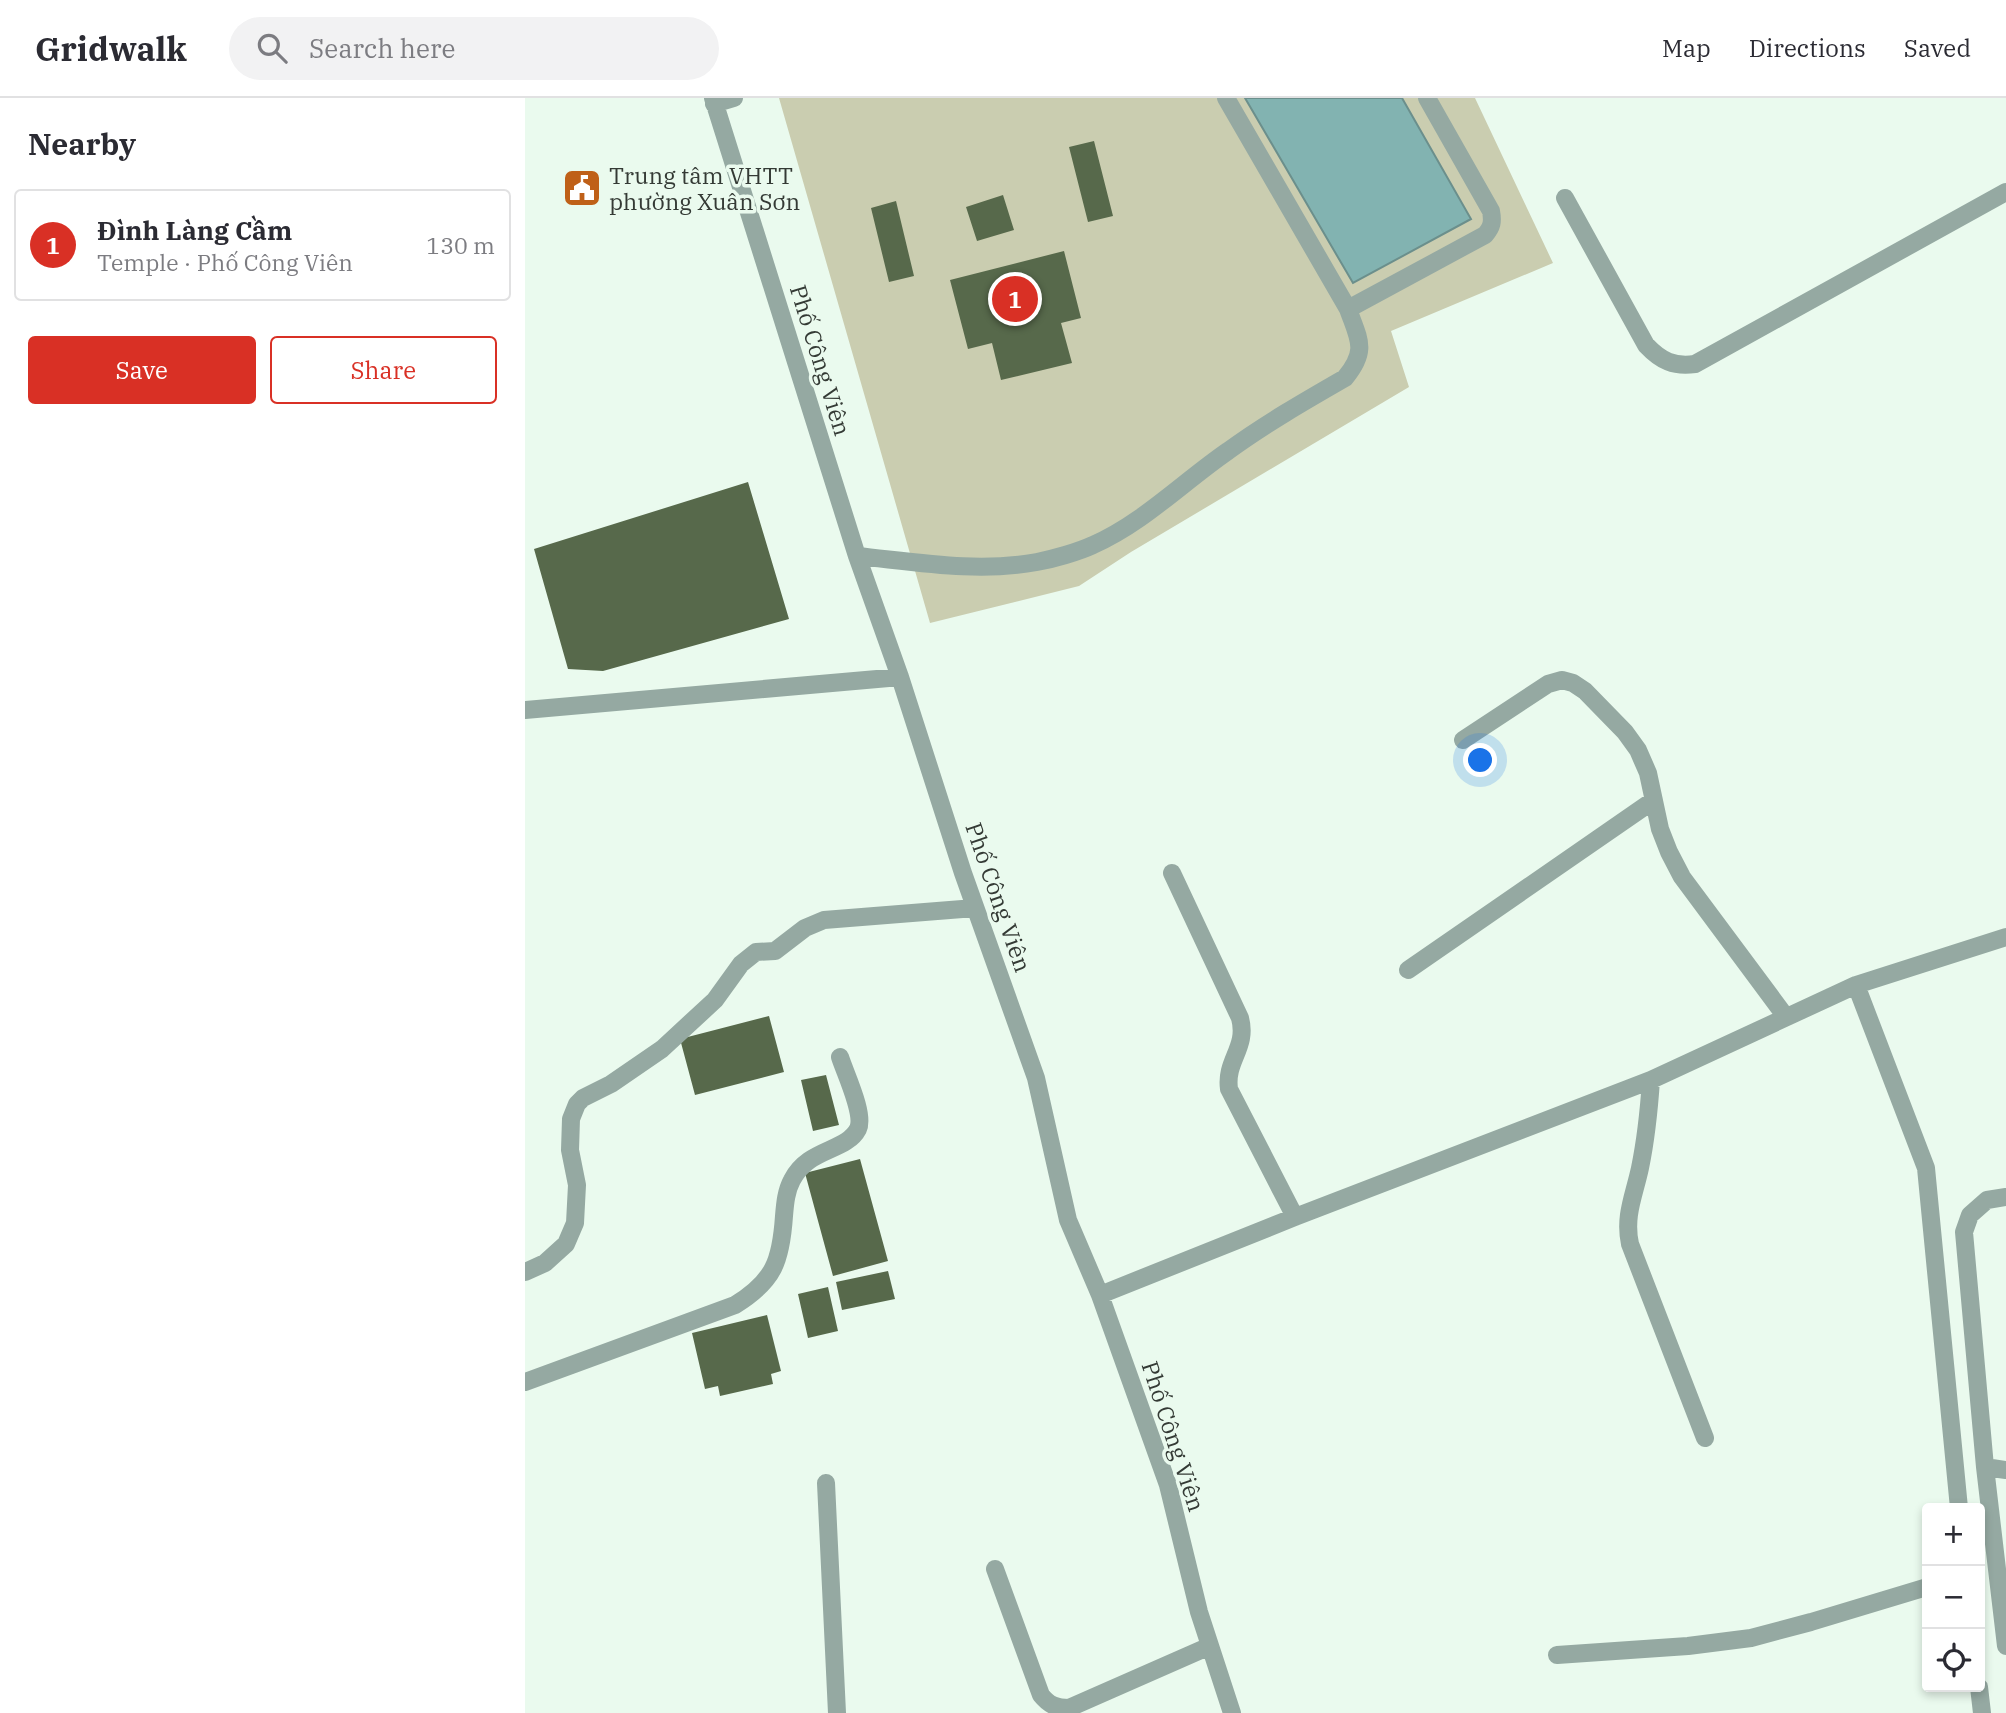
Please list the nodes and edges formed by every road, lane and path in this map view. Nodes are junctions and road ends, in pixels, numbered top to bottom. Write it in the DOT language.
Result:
graph roads {
  1 [pos="734,98"];
  2 [pos="1226,98"];
  3 [pos="1427,98"];
  4 [pos="714,101"];
  5 [pos="2006,192"];
  6 [pos="1565,198"];
  7 [pos="1348,309"];
  8 [pos="857,556"];
  9 [pos="900,677"];
  10 [pos="525,710"];
  11 [pos="1463,740"];
  12 [pos="1654,800"];
  13 [pos="1172,873"];
  14 [pos="975,908"];
  15 [pos="2006,937"];
  16 [pos="1408,970"];
  17 [pos="1856,985"];
  18 [pos="1787,1017"];
  19 [pos="840,1057"];
  20 [pos="1651,1080"];
  21 [pos="2006,1197"];
  22 [pos="1295,1217"];
  23 [pos="525,1272"];
  24 [pos="1100,1295"];
  25 [pos="525,1382"];
  26 [pos="1705,1438"];
  27 [pos="1985,1467"];
  28 [pos="2006,1470"];
  29 [pos="826,1483"];
  30 [pos="1959,1503"];
  31 [pos="995,1569"];
  32 [pos="1922,1589"];
  33 [pos="1210,1646"];
  34 [pos="2006,1646"];
  35 [pos="1557,1655"];
  36 [pos="1980,1692"];
  37 [pos="837,1713"];
  38 [pos="1232,1713"];
  39 [pos="1982,1713"];
  1 -- 4 [label="street"];
  2 -- 7 [label="street"];
  3 -- 7 [label="street"];
  4 -- 8 [label="street, Phố Công Viên"];
  5 -- 6 [label="street"];
  7 -- 8 [label="street"];
  8 -- 9 [label="street, Phố Công Viên"];
  9 -- 10 [label="street"];
  9 -- 14 [label="street, Phố Công Viên"];
  11 -- 12 [label="street"];
  12 -- 16 [label="street"];
  12 -- 18 [label="street"];
  13 -- 22 [label="street"];
  14 -- 23 [label="street"];
  14 -- 24 [label="street, Phố Công Viên"];
  15 -- 17 [label="street"];
  17 -- 18 [label="street"];
  17 -- 30 [label="street"];
  18 -- 20 [label="street"];
  19 -- 25 [label="street"];
  20 -- 22 [label="street"];
  20 -- 26 [label="street"];
  21 -- 27 [label="street"];
  22 -- 24 [label="street"];
  24 -- 33 [label="street, Phố Công Viên"];
  27 -- 28 [label="street"];
  27 -- 34 [label="street"];
  29 -- 37 [label="street"];
  31 -- 33 [label="street"];
  32 -- 35 [label="street"];
  33 -- 38 [label="street, Phố Công Viên"];
  36 -- 39 [label="street"];
}
